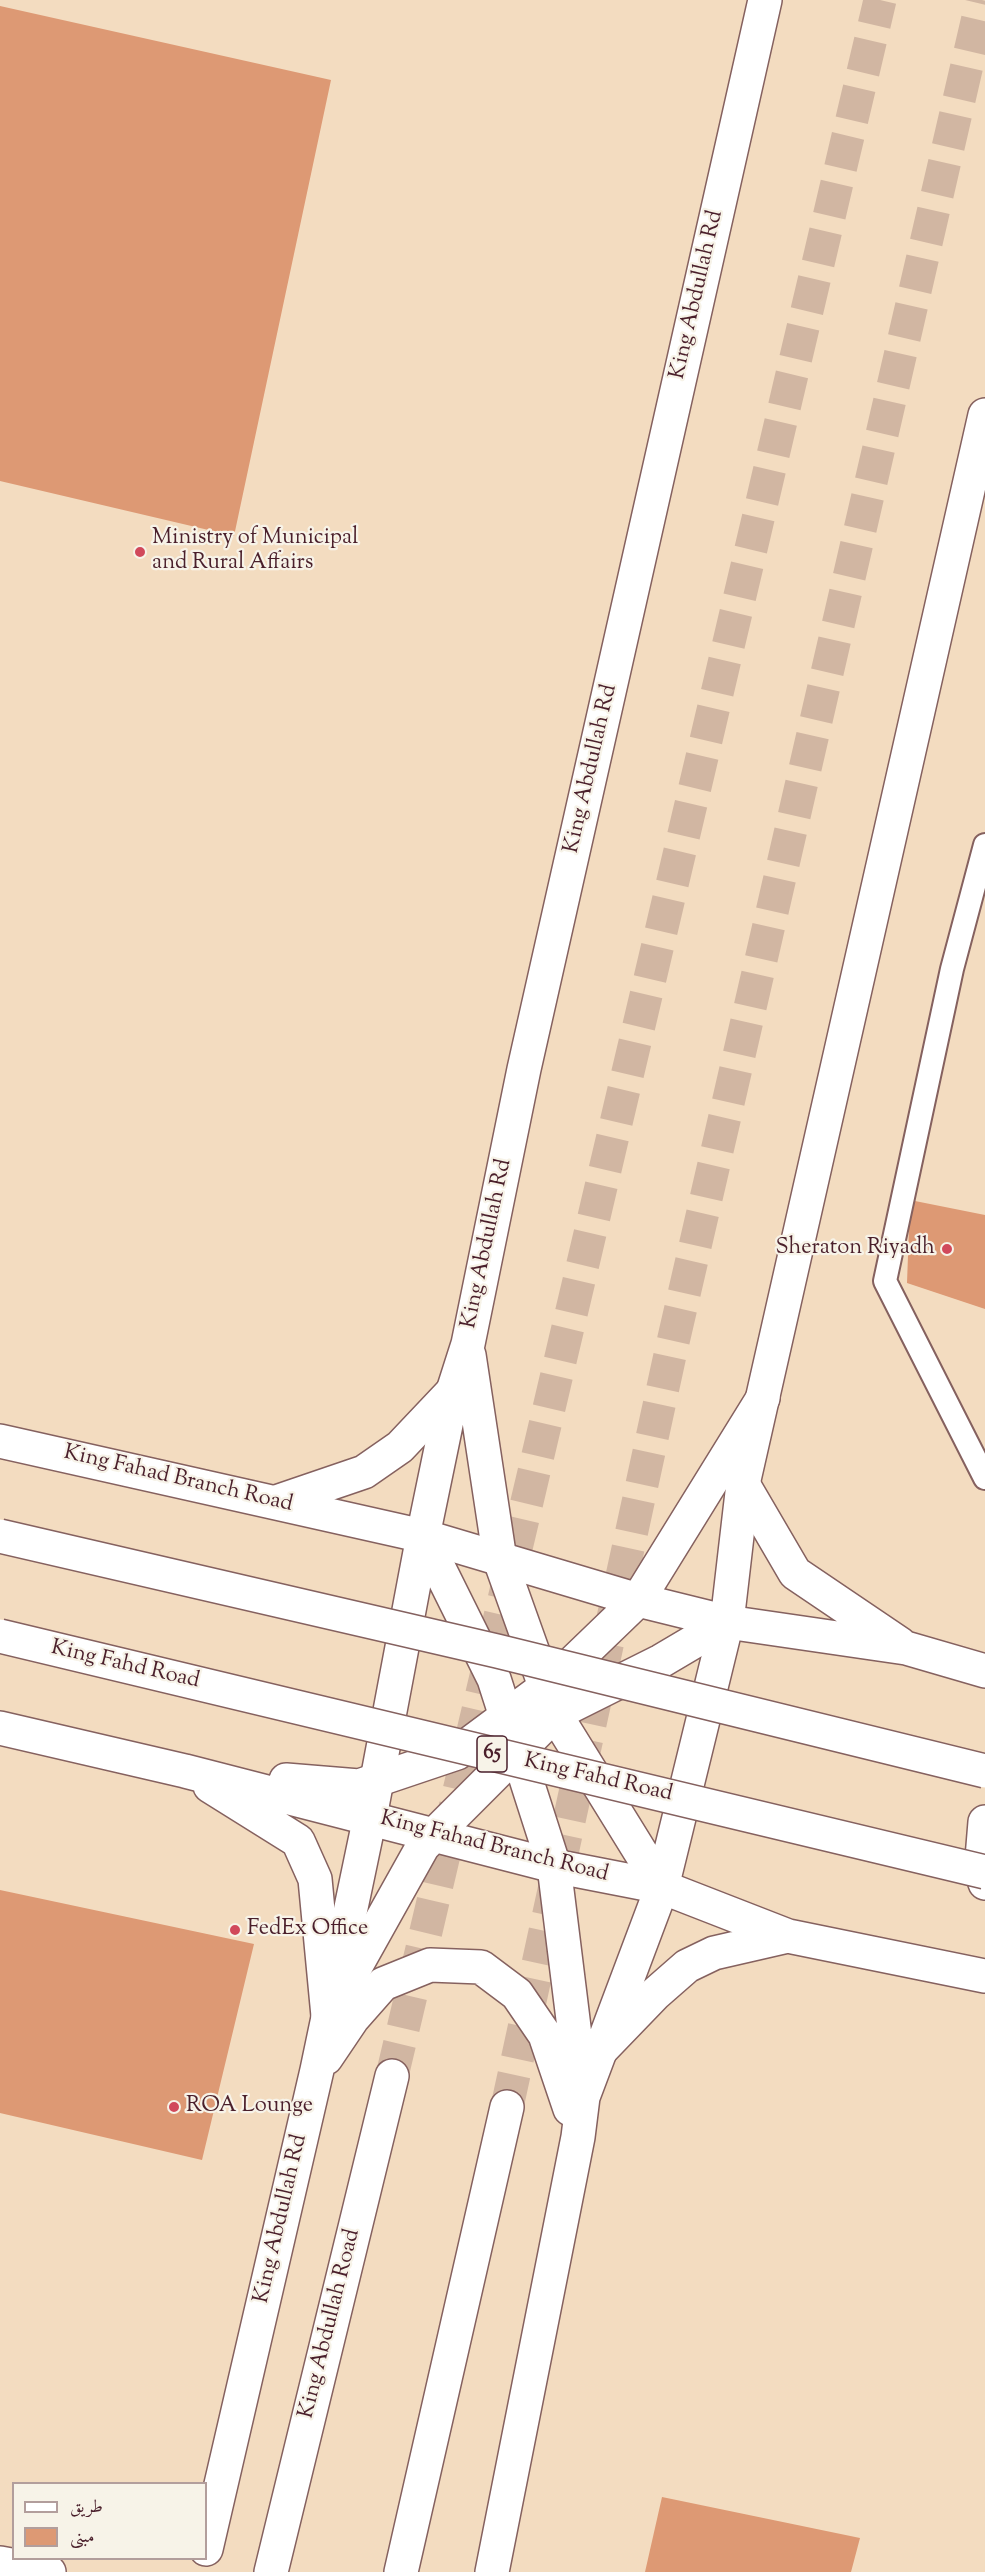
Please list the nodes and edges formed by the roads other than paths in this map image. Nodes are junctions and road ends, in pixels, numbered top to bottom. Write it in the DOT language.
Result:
graph roads {
  1 [pos="765,1"];
  2 [pos="983,432"];
  3 [pos="985,845"];
  4 [pos="468,1344"];
  5 [pos="453,1392"];
  6 [pos="763,1398"];
  7 [pos="0,1441"];
  8 [pos="985,1478"];
  9 [pos="743,1484"];
  10 [pos="276,1502"];
  11 [pos="0,1536"];
  12 [pos="423,1536"];
  13 [pos="500,1560"];
  14 [pos="638,1600"];
  15 [pos="728,1622"];
  16 [pos="0,1636"];
  17 [pos="906,1648"];
  18 [pos="985,1671"];
  19 [pos="550,1701"];
  20 [pos="506,1716"];
  21 [pos="0,1728"];
  22 [pos="518,1752"];
  23 [pos="185,1771"];
  24 [pos="985,1771"];
  25 [pos="376,1780"];
  26 [pos="370,1817"];
  27 [pos="985,1822"];
  28 [pos="435,1835"];
  29 [pos="554,1866"];
  30 [pos="985,1872"];
  31 [pos="985,1883"];
  32 [pos="662,1887"];
  33 [pos="788,1936"];
  34 [pos="985,1976"];
  35 [pos="328,2016"];
  36 [pos="600,2051"];
  37 [pos="316,2070"];
  38 [pos="392,2076"];
  39 [pos="583,2097"];
  40 [pos="507,2107"];
  41 [pos="579,2136"];
  42 [pos="207,2545"];
  43 [pos="0,2563"];
  44 [pos="49,2572"];
  45 [pos="271,2572"];
  46 [pos="401,2572"];
  47 [pos="492,2572"];
  1 -- 4 [label="main road, King Abdullah Rd"];
  2 -- 6 [label="main road"];
  3 -- 8 [label="lane"];
  4 -- 5 [label="main road, King Abdullah Rd"];
  4 -- 13 [label="main road"];
  5 -- 10 [label="main road"];
  5 -- 12 [label="main road, King Abdullah Rd"];
  6 -- 9 [label="main road"];
  6 -- 14 [label="main road"];
  7 -- 10 [label="main road, King Fahad Branch Road"];
  9 -- 15 [label="main road"];
  9 -- 17 [label="main road"];
  10 -- 12 [label="main road, King Fahad Branch Road"];
  11 -- 24 [label="main road, bridge"];
  12 -- 13 [label="main road, King Fahad Branch Road"];
  12 -- 20 [label="main road"];
  12 -- 25 [label="main road, King Abdullah Rd"];
  13 -- 14 [label="main road, King Fahad Branch Road"];
  13 -- 19 [label="main road"];
  14 -- 15 [label="main road, King Fahad Branch Road"];
  14 -- 19 [label="main road"];
  15 -- 17 [label="main road, King Fahad Branch Road"];
  15 -- 19 [label="main road"];
  15 -- 32 [label="main road"];
  16 -- 30 [label="main road, King Fahd Road / 65, bridge"];
  17 -- 18 [label="main road, King Fahad Branch Road"];
  19 -- 20 [label="main road"];
  19 -- 22 [label="main road"];
  19 -- 32 [label="main road"];
  20 -- 22 [label="main road"];
  20 -- 25 [label="main road"];
  21 -- 23 [label="main road, King Fahad Branch Road"];
  22 -- 28 [label="main road"];
  22 -- 29 [label="main road"];
  23 -- 25 [label="main road"];
  23 -- 26 [label="main road, King Fahad Branch Road"];
  23 -- 35 [label="main road"];
  25 -- 26 [label="main road, King Abdullah Rd"];
  26 -- 28 [label="main road, King Fahad Branch Road"];
  26 -- 35 [label="main road, King Abdullah Rd"];
  27 -- 31 [label="main road"];
  28 -- 29 [label="main road, King Fahad Branch Road"];
  28 -- 35 [label="main road"];
  29 -- 32 [label="main road, King Fahad Branch Road"];
  29 -- 39 [label="main road"];
  32 -- 33 [label="main road, King Fahad Branch Road"];
  32 -- 36 [label="main road"];
  33 -- 34 [label="main road, King Fahad Branch Road"];
  33 -- 36 [label="main road"];
  35 -- 37 [label="main road, King Abdullah Rd"];
  36 -- 39 [label="main road"];
  37 -- 41 [label="main road"];
  37 -- 42 [label="main road, King Abdullah Rd"];
  38 -- 45 [label="main road, King Abdullah Road"];
  39 -- 41 [label="main road"];
  40 -- 46 [label="main road"];
  41 -- 47 [label="main road"];
  43 -- 44 [label="main road"];
}
